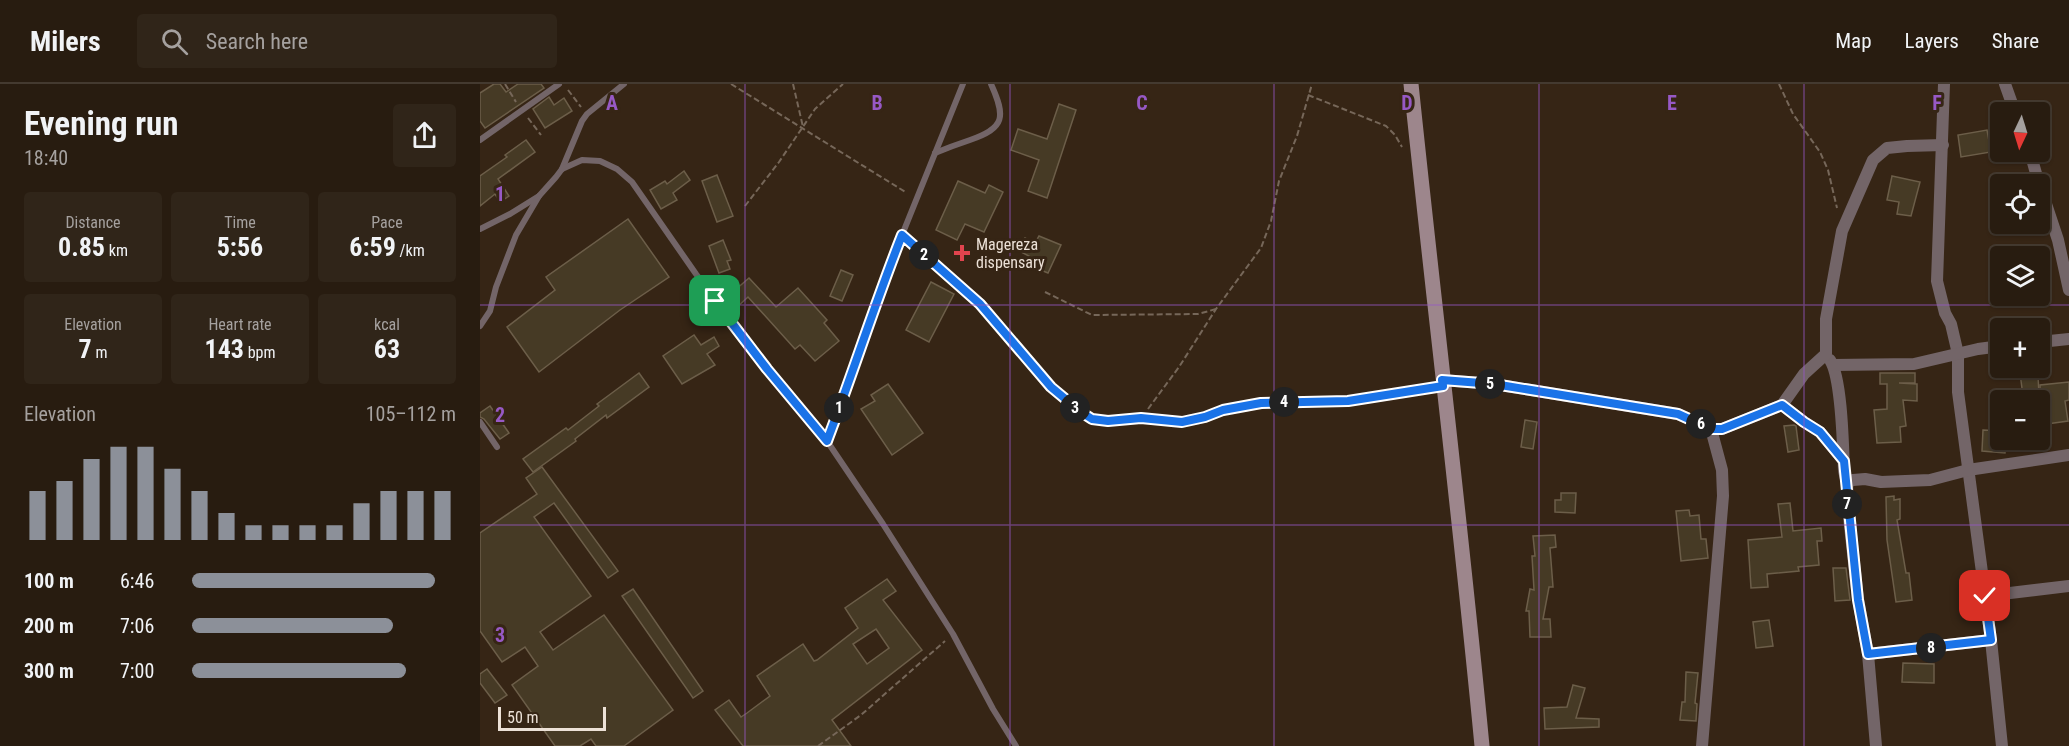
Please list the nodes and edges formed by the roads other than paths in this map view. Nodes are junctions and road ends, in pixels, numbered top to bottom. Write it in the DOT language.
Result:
graph roads {
  1 [pos="559,84"];
  2 [pos="624,84"];
  3 [pos="963,84"];
  4 [pos="991,84"];
  5 [pos="1411,84"];
  6 [pos="1944,84"];
  7 [pos="2005,84"];
  8 [pos="2011,102"];
  9 [pos="480,140"];
  10 [pos="1943,146"];
  11 [pos="935,153"];
  12 [pos="562,169"];
  13 [pos="539,196"];
  14 [pos="2050,216"];
  15 [pos="480,229"];
  16 [pos="902,235"];
  17 [pos="2069,290"];
  18 [pos="480,326"];
  19 [pos="2069,339"];
  20 [pos="2050,341"];
  21 [pos="1990,348"];
  22 [pos="1826,354"];
  23 [pos="1958,354"];
  24 [pos="1833,365"];
  25 [pos="1442,383"];
  26 [pos="1782,405"];
  27 [pos="480,422"];
  28 [pos="1711,429"];
  29 [pos="827,441"];
  30 [pos="497,447"];
  31 [pos="2069,455"];
  32 [pos="1844,461"];
  33 [pos="1968,470"];
  34 [pos="1847,483"];
  35 [pos="2069,586"];
  36 [pos="1985,596"];
  37 [pos="1991,640"];
  38 [pos="1868,654"];
  39 [pos="1016,746"];
  40 [pos="1482,746"];
  41 [pos="1702,746"];
  42 [pos="1876,746"];
  43 [pos="2002,746"];
  1 -- 9 [label="lane"];
  2 -- 12 [label="lane"];
  3 -- 11 [label="lane"];
  4 -- 11 [label="lane"];
  5 -- 25 [label="street"];
  6 -- 10 [label="street"];
  7 -- 8 [label="street"];
  10 -- 22 [label="street"];
  10 -- 23 [label="street"];
  11 -- 16 [label="lane"];
  12 -- 13 [label="lane"];
  12 -- 29 [label="lane"];
  13 -- 15 [label="lane"];
  13 -- 18 [label="lane"];
  14 -- 17 [label="street"];
  16 -- 25 [label="lane"];
  16 -- 29 [label="lane"];
  19 -- 20 [label="street"];
  21 -- 23 [label="street"];
  22 -- 24 [label="street"];
  22 -- 26 [label="street"];
  23 -- 24 [label="street"];
  23 -- 33 [label="street"];
  24 -- 32 [label="street"];
  25 -- 28 [label="street"];
  25 -- 40 [label="street"];
  26 -- 28 [label="street"];
  26 -- 32 [label="street"];
  27 -- 30 [label="lane"];
  28 -- 41 [label="street"];
  29 -- 39 [label="lane"];
  31 -- 33 [label="street"];
  32 -- 34 [label="street"];
  33 -- 34 [label="street"];
  33 -- 36 [label="street"];
  34 -- 38 [label="street"];
  35 -- 36 [label="street"];
  36 -- 37 [label="street"];
  37 -- 38 [label="street"];
  37 -- 43 [label="street"];
  38 -- 42 [label="street"];
}
